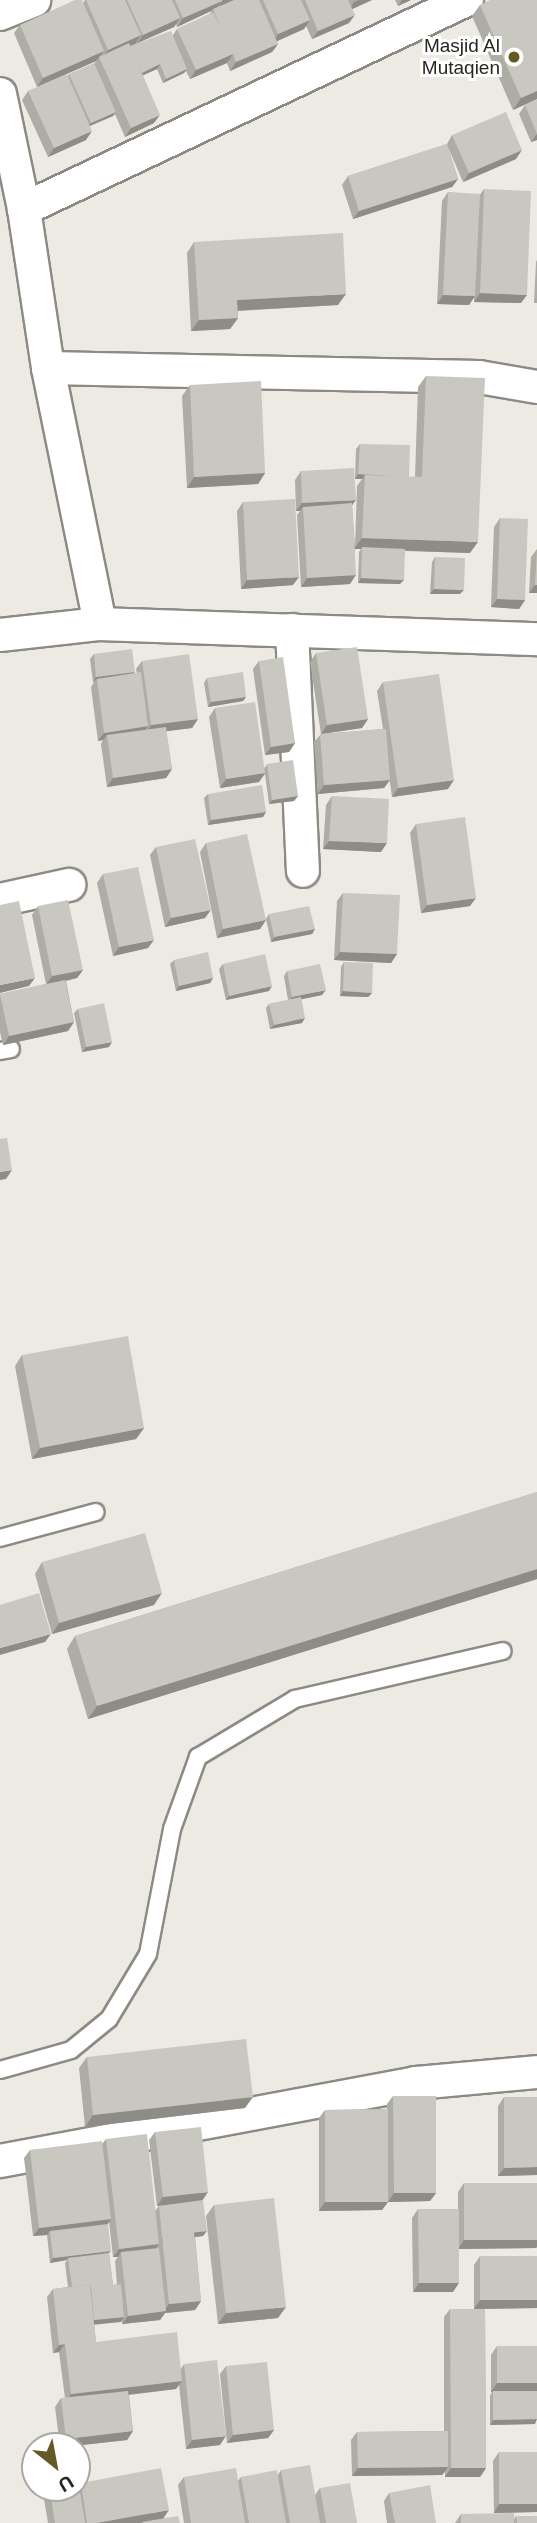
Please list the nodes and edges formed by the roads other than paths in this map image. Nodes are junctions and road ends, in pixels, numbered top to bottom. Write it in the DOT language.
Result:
graph roads {
  1 [pos="34,0"];
  2 [pos="467,0"];
  3 [pos="0,14"];
  4 [pos="0,93"];
  5 [pos="24,209"];
  6 [pos="48,368"];
  7 [pos="537,387"];
  8 [pos="100,624"];
  9 [pos="292,630"];
  10 [pos="0,635"];
  11 [pos="537,639"];
  12 [pos="303,871"];
  13 [pos="69,886"];
  14 [pos="0,900"];
  15 [pos="96,1512"];
  16 [pos="0,1538"];
  17 [pos="503,1651"];
  18 [pos="0,2070"];
  19 [pos="537,2072"];
  20 [pos="0,2161"];
  1 -- 3 [label="street"];
  2 -- 5 [label="street"];
  4 -- 5 [label="street"];
  5 -- 6 [label="street"];
  6 -- 7 [label="street"];
  6 -- 8 [label="street"];
  8 -- 9 [label="street"];
  8 -- 10 [label="street"];
  9 -- 11 [label="street"];
  9 -- 12 [label="street"];
  13 -- 14 [label="street"];
  15 -- 16 [label="lane"];
  17 -- 18 [label="lane"];
  19 -- 20 [label="street"];
}
